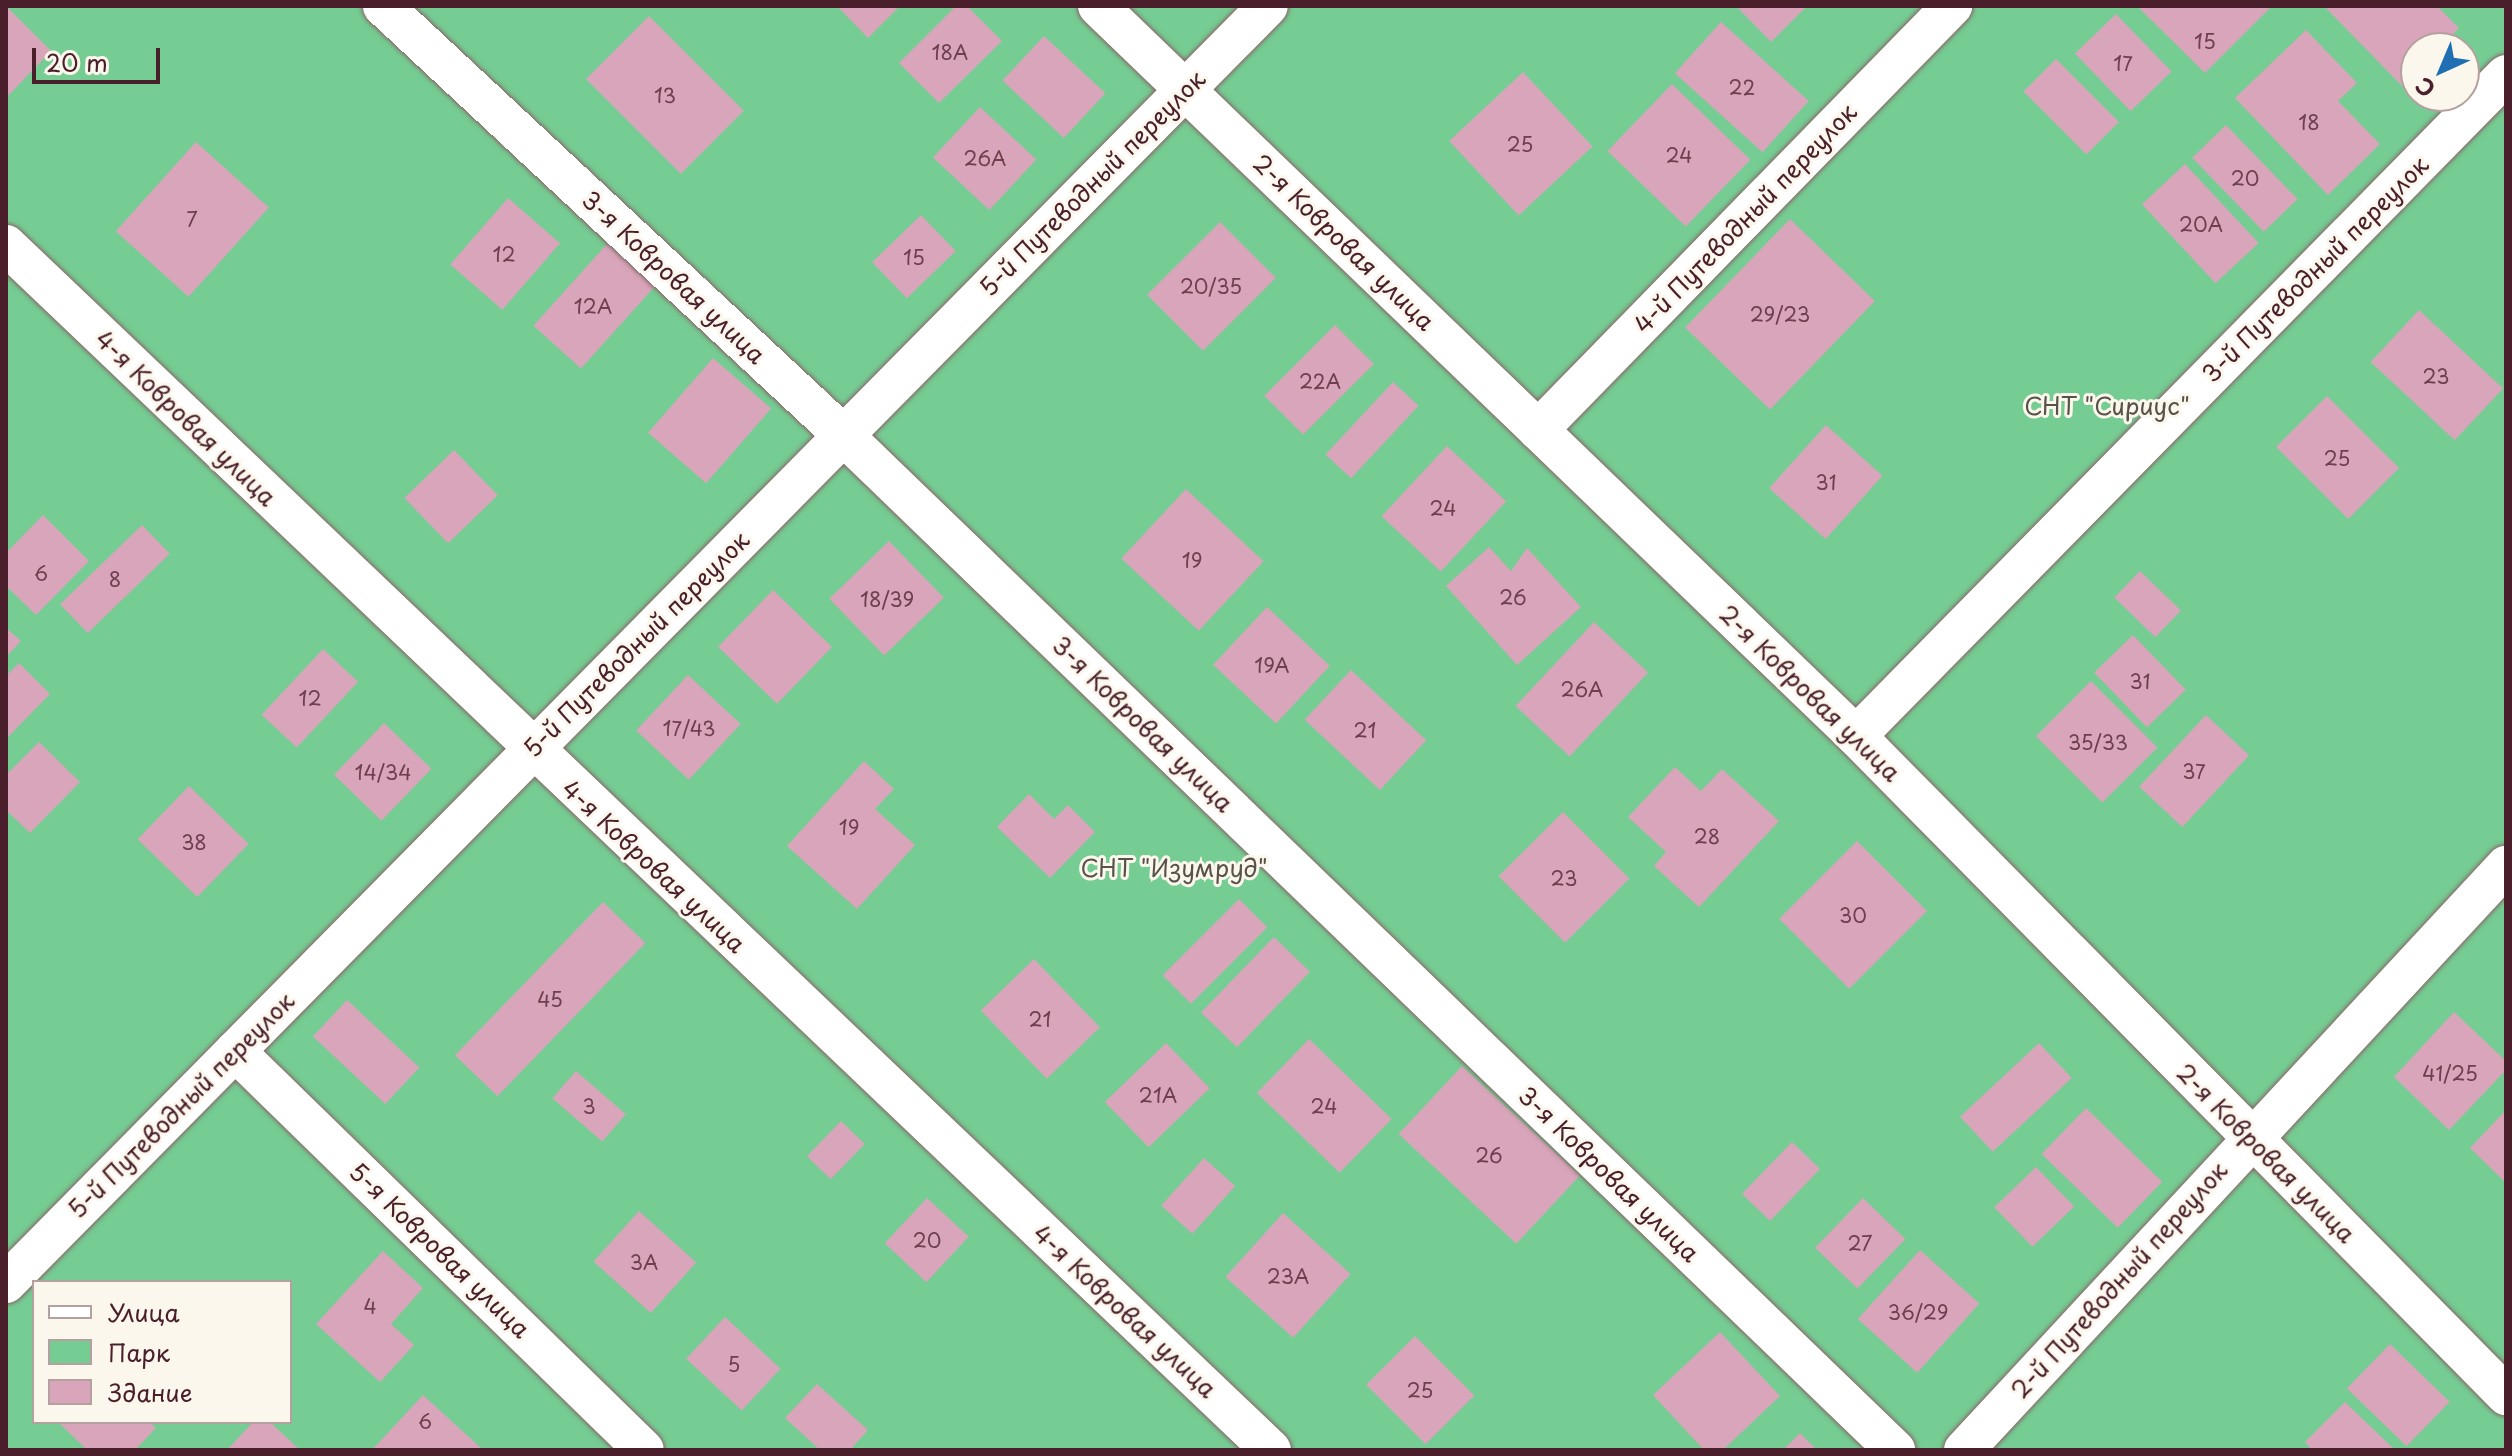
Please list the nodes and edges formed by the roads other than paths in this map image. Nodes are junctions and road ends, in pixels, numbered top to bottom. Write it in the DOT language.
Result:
graph roads {
  1 [pos="383,6"];
  2 [pos="1098,6"];
  3 [pos="1268,6"];
  4 [pos="1952,6"];
  5 [pos="2506,75"];
  6 [pos="1185,89"];
  7 [pos="6,245"];
  8 [pos="1538,430"];
  9 [pos="843,435"];
  10 [pos="1856,736"];
  11 [pos="532,750"];
  12 [pos="2506,866"];
  13 [pos="235,1051"];
  14 [pos="2250,1137"];
  15 [pos="6,1283"];
  16 [pos="2506,1395"];
  17 [pos="644,1450"];
  18 [pos="1271,1450"];
  19 [pos="1895,1450"];
  20 [pos="1964,1450"];
  1 -- 9 [label="street, 3-я Ковровая улица"];
  2 -- 6 [label="street, 2-я Ковровая улица"];
  3 -- 6 [label="street, 5-й Путеводный переулок"];
  4 -- 8 [label="street, 4-й Путеводный переулок"];
  5 -- 10 [label="street, 3-й Путеводный переулок"];
  6 -- 8 [label="street, 2-я Ковровая улица"];
  6 -- 9 [label="street, 5-й Путеводный переулок"];
  7 -- 11 [label="street, 4-я Ковровая улица"];
  8 -- 10 [label="street, 2-я Ковровая улица"];
  9 -- 11 [label="street, 5-й Путеводный переулок"];
  9 -- 19 [label="street, 3-я Ковровая улица"];
  10 -- 14 [label="street, 2-я Ковровая улица"];
  11 -- 13 [label="street, 5-й Путеводный переулок"];
  11 -- 18 [label="street, 4-я Ковровая улица"];
  12 -- 14 [label="street, 2-й Путеводный переулок"];
  13 -- 15 [label="street, 5-й Путеводный переулок"];
  13 -- 17 [label="street, 5-я Ковровая улица"];
  14 -- 16 [label="street, 2-я Ковровая улица"];
  14 -- 20 [label="street, 2-й Путеводный переулок"];
}
